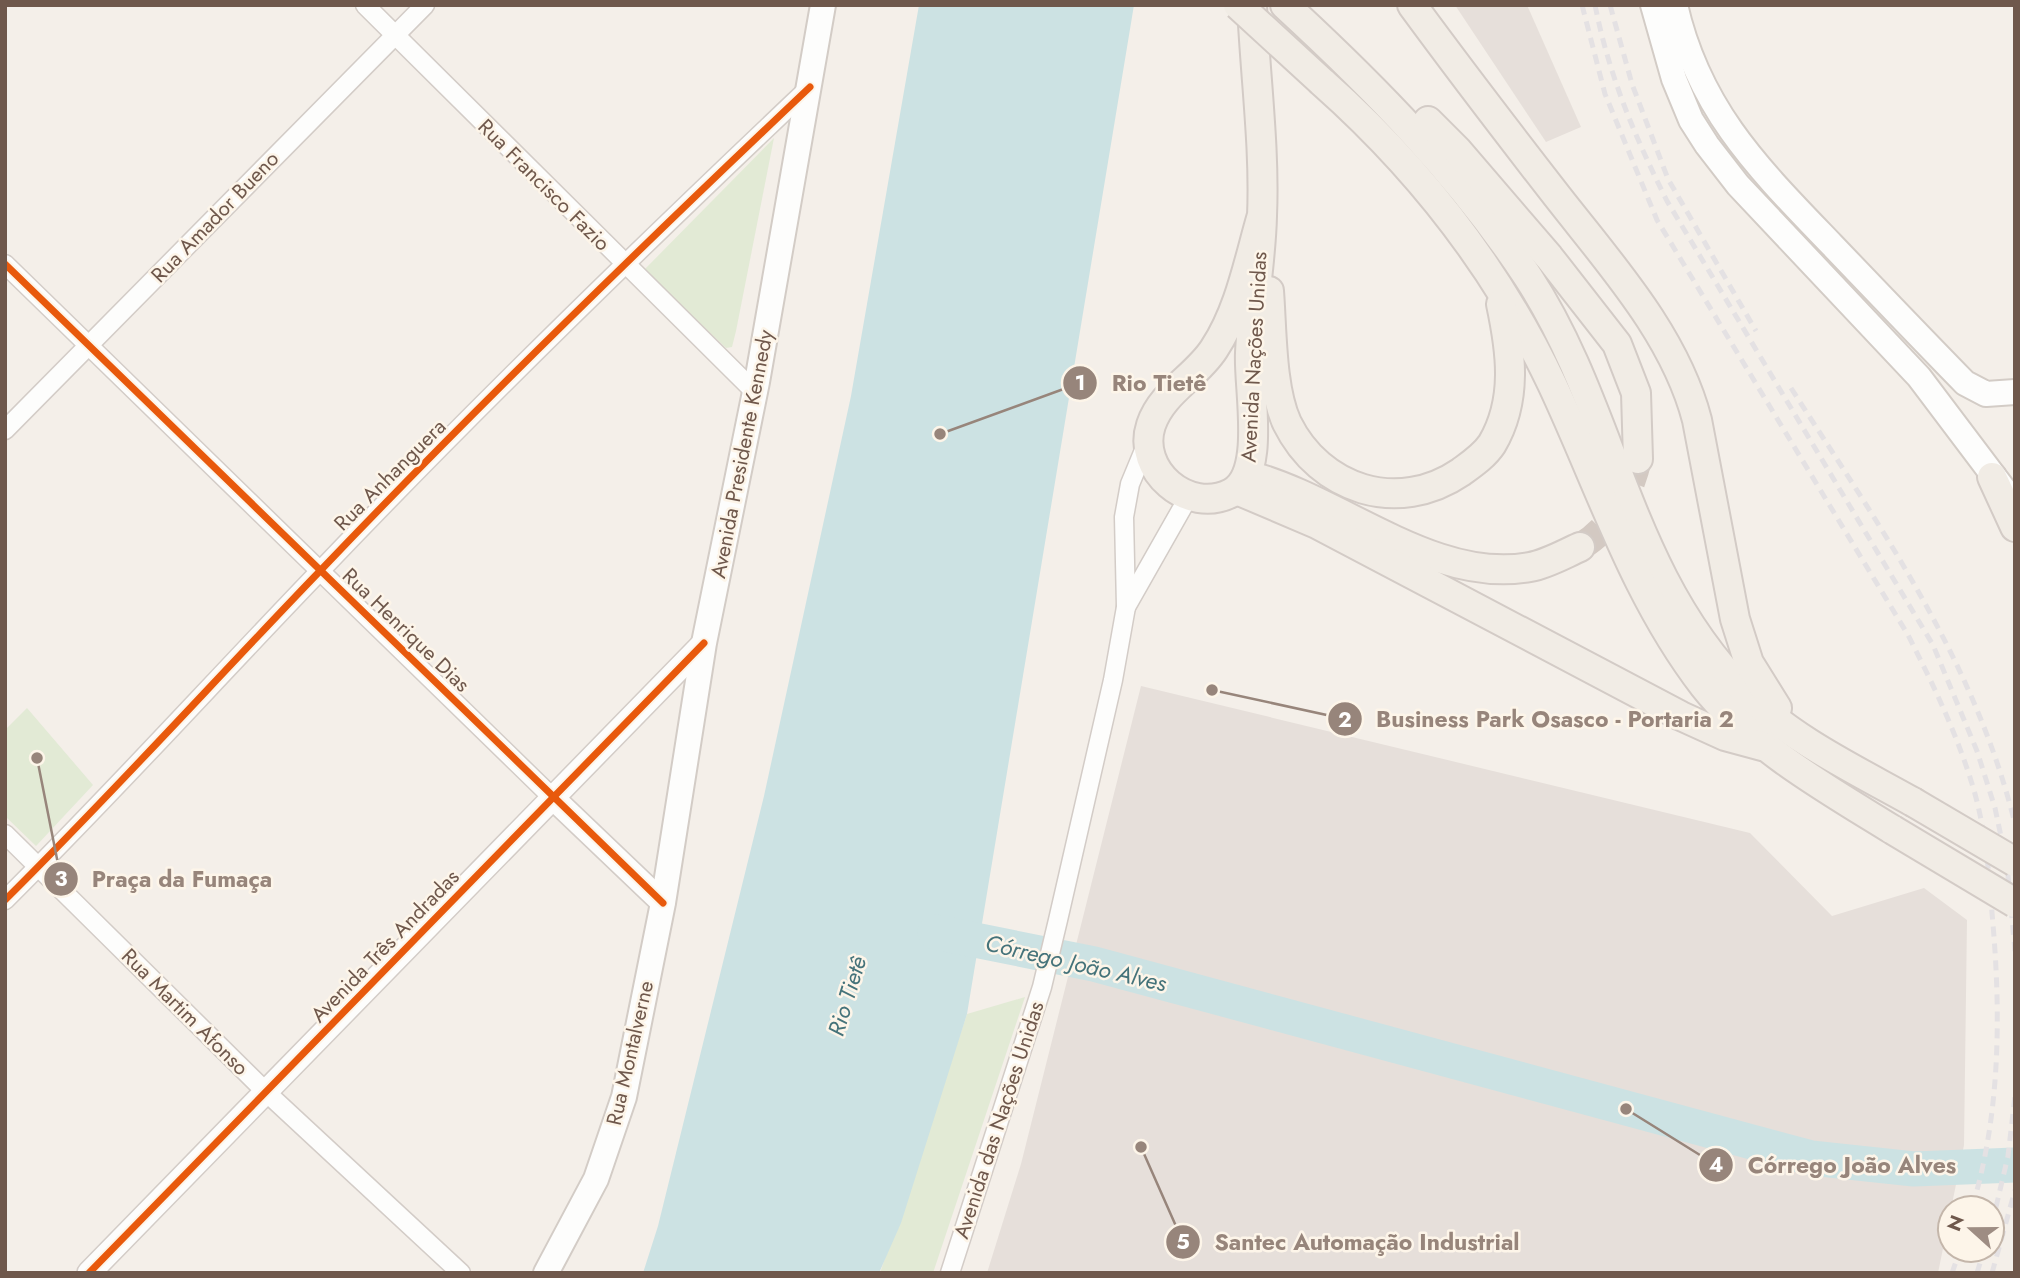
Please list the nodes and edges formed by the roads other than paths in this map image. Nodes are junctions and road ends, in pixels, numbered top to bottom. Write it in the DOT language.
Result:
graph roads {
  1 [pos="365,5"];
  2 [pos="425,5"];
  3 [pos="823,5"];
  4 [pos="1238,5"];
  5 [pos="1252,5"];
  6 [pos="1284,5"];
  7 [pos="1412,5"];
  8 [pos="1653,5"];
  9 [pos="1675,5"];
  10 [pos="395,34"];
  11 [pos="1340,56"];
  12 [pos="810,87"];
  13 [pos="1262,215"];
  14 [pos="5,264"];
  15 [pos="623,264"];
  16 [pos="1498,286"];
  17 [pos="88,347"];
  18 [pos="1199,369"];
  19 [pos="1250,369"];
  20 [pos="755,392"];
  21 [pos="1280,392"];
  22 [pos="2015,392"];
  23 [pos="5,430"];
  24 [pos="1147,441"];
  25 [pos="1638,459"];
  26 [pos="1992,477"];
  27 [pos="1242,483"];
  28 [pos="1189,496"];
  29 [pos="2015,502"];
  30 [pos="2015,527"];
  31 [pos="1580,547"];
  32 [pos="320,571"];
  33 [pos="1126,607"];
  34 [pos="704,643"];
  35 [pos="1791,731"];
  36 [pos="1768,747"];
  37 [pos="554,799"];
  38 [pos="5,834"];
  39 [pos="2015,862"];
  40 [pos="39,866"];
  41 [pos="5,900"];
  42 [pos="663,903"];
  43 [pos="2015,903"];
  44 [pos="266,1092"];
  45 [pos="89,1273"];
  46 [pos="461,1273"];
  47 [pos="546,1273"];
  48 [pos="950,1273"];
  1 -- 10 [label="street, Rua Francisco Fazio"];
  2 -- 10 [label="street, Rua Amador Bueno"];
  3 -- 12 [label="main road, Avenida Presidente Kennedy"];
  4 -- 16 [label="main road, bridge"];
  5 -- 13 [label="main road, Avenida Nações Unidas"];
  6 -- 11 [label="main road"];
  7 -- 35 [label="main road"];
  8 -- 26 [label="main road"];
  9 -- 22 [label="main road"];
  10 -- 15 [label="street, Rua Francisco Fazio"];
  10 -- 17 [label="street, Rua Amador Bueno"];
  11 -- 25 [label="main road"];
  11 -- 35 [label="main road"];
  12 -- 15 [label="street, Rua Anhanguera"];
  12 -- 20 [label="main road, Avenida Presidente Kennedy"];
  13 -- 18 [label="main road, Avenida Nações Unidas"];
  13 -- 19 [label="main road, Avenida Nações Unidas"];
  13 -- 21 [label="main road"];
  14 -- 17 [label="street, Rua Henrique Dias"];
  15 -- 20 [label="street, Rua Francisco Fazio"];
  15 -- 32 [label="street, Rua Anhanguera"];
  16 -- 21 [label="main road"];
  16 -- 36 [label="main road"];
  17 -- 23 [label="street, Rua Amador Bueno"];
  17 -- 32 [label="street, Rua Henrique Dias"];
  18 -- 19 [label="main road"];
  18 -- 24 [label="main road, Avenida Nações Unidas"];
  19 -- 21 [label="main road"];
  19 -- 27 [label="main road, Avenida Nações Unidas"];
  20 -- 34 [label="main road, Avenida Presidente Kennedy"];
  24 -- 28 [label="main road"];
  24 -- 33 [label="street"];
  26 -- 29 [label="main road"];
  26 -- 30 [label="main road"];
  27 -- 28 [label="main road, Avenida Nações Unidas"];
  27 -- 31 [label="main road"];
  27 -- 36 [label="main road"];
  28 -- 33 [label="street"];
  32 -- 37 [label="street, Rua Henrique Dias"];
  32 -- 40 [label="street, Rua Anhanguera"];
  33 -- 48 [label="street, Avenida das Nações Unidas"];
  34 -- 37 [label="street, Avenida Três Andradas"];
  34 -- 42 [label="main road, Avenida Presidente Kennedy"];
  35 -- 39 [label="main road, bridge"];
  36 -- 43 [label="main road, bridge"];
  37 -- 42 [label="street, Rua Henrique Dias"];
  37 -- 44 [label="street, Avenida Três Andradas"];
  38 -- 40 [label="street, Rua Martim Afonso"];
  40 -- 41 [label="street, Rua Anhanguera"];
  40 -- 44 [label="street, Rua Martim Afonso"];
  42 -- 47 [label="main road, Rua Montalverne"];
  44 -- 45 [label="street, Avenida Três Andradas"];
  44 -- 46 [label="street, Rua Martim Afonso"];
}
